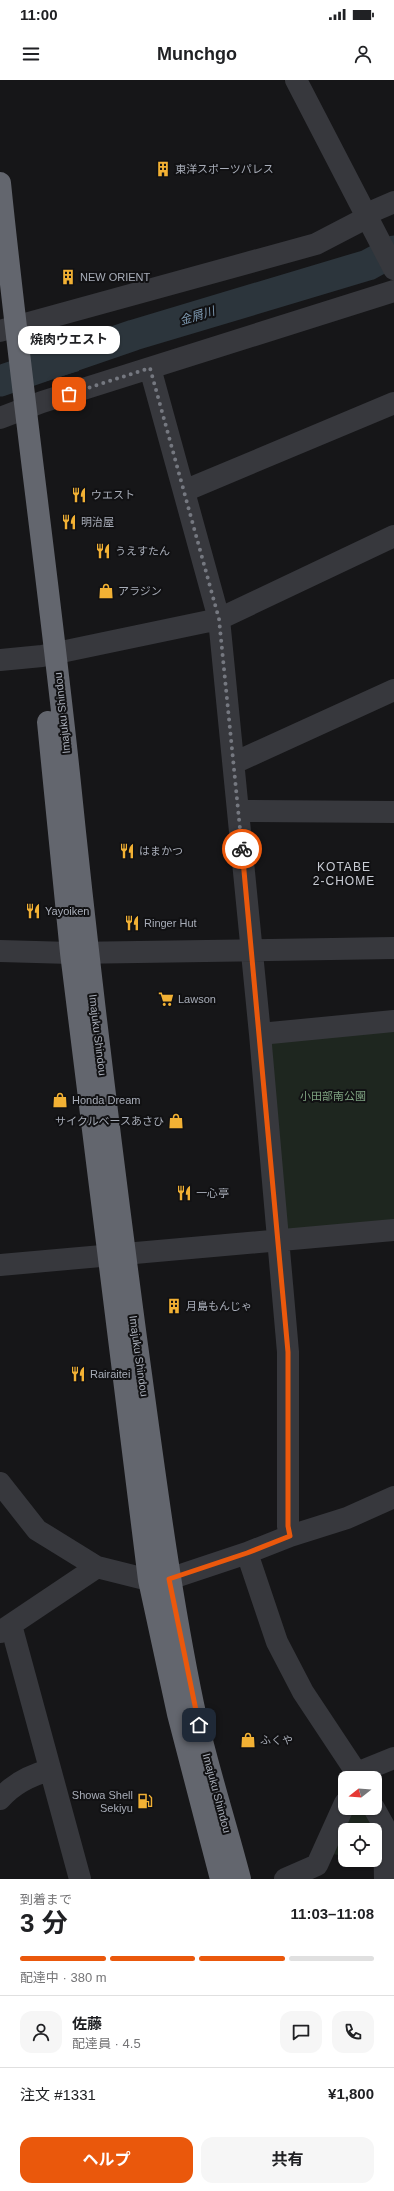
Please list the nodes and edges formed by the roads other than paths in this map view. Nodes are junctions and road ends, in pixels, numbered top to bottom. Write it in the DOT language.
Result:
graph roads {
  1 [pos="296,80"];
  2 [pos="0,183"];
  3 [pos="394,202"];
  4 [pos="365,216"];
  5 [pos="394,269"];
  6 [pos="394,291"];
  7 [pos="4,327"];
  8 [pos="150,368"];
  9 [pos="394,403"];
  10 [pos="14,411"];
  11 [pos="184,491"];
  12 [pos="393,540"];
  13 [pos="219,619"];
  14 [pos="49,654"];
  15 [pos="0,660"];
  16 [pos="394,690"];
  17 [pos="234,763"];
  18 [pos="239,811"];
  19 [pos="394,812"];
  20 [pos="394,948"];
  21 [pos="0,951"];
  22 [pos="252,951"];
  23 [pos="79,952"];
  24 [pos="394,1021"];
  25 [pos="260,1034"];
  26 [pos="394,1230"];
  27 [pos="278,1240"];
  28 [pos="117,1255"];
  29 [pos="0,1265"];
  30 [pos="0,1483"];
  31 [pos="394,1497"];
  32 [pos="290,1536"];
  33 [pos="247,1553"];
  34 [pos="97,1567"];
  35 [pos="159,1580"];
  36 [pos="5,1628"];
  37 [pos="394,1758"];
  38 [pos="50,1770"];
  39 [pos="354,1771"];
  40 [pos="367,1771"];
  41 [pos="0,1799"];
  42 [pos="340,1815"];
  43 [pos="378,1815"];
  44 [pos="80,1879"];
  45 [pos="221,1879"];
  46 [pos="240,1879"];
  47 [pos="285,1879"];
  48 [pos="385,1879"];
  1 -- 4 [label="street"];
  2 -- 7 [label="highway, Imajuku Shindou"];
  3 -- 4 [label="street"];
  4 -- 5 [label="street"];
  4 -- 7 [label="street"];
  6 -- 8 [label="street"];
  7 -- 10 [label="highway, Imajuku Shindou"];
  8 -- 10 [label="street"];
  8 -- 11 [label="street"];
  9 -- 11 [label="street"];
  10 -- 14 [label="highway, Imajuku Shindou"];
  11 -- 13 [label="street"];
  12 -- 13 [label="street"];
  13 -- 14 [label="street"];
  13 -- 17 [label="street"];
  14 -- 15 [label="street"];
  14 -- 23 [label="highway, Imajuku Shindou"];
  16 -- 17 [label="street"];
  17 -- 18 [label="street"];
  18 -- 19 [label="street"];
  18 -- 22 [label="street"];
  20 -- 22 [label="street"];
  21 -- 23 [label="street"];
  22 -- 23 [label="street"];
  22 -- 25 [label="street"];
  23 -- 28 [label="highway, Imajuku Shindou"];
  24 -- 25 [label="street"];
  25 -- 27 [label="street"];
  26 -- 27 [label="street"];
  27 -- 28 [label="street"];
  27 -- 32 [label="street"];
  28 -- 29 [label="street"];
  28 -- 35 [label="highway, Imajuku Shindou"];
  30 -- 34 [label="street"];
  31 -- 32 [label="street"];
  32 -- 33 [label="street"];
  33 -- 35 [label="street"];
  33 -- 39 [label="street"];
  34 -- 35 [label="street"];
  34 -- 36 [label="street"];
  35 -- 45 [label="highway, Imajuku Shindou"];
  35 -- 46 [label="highway, Imajuku Shindou"];
  36 -- 38 [label="street"];
  37 -- 40 [label="street"];
  38 -- 41 [label="street"];
  38 -- 44 [label="street"];
  42 -- 47 [label="street"];
  43 -- 48 [label="street"];
}
